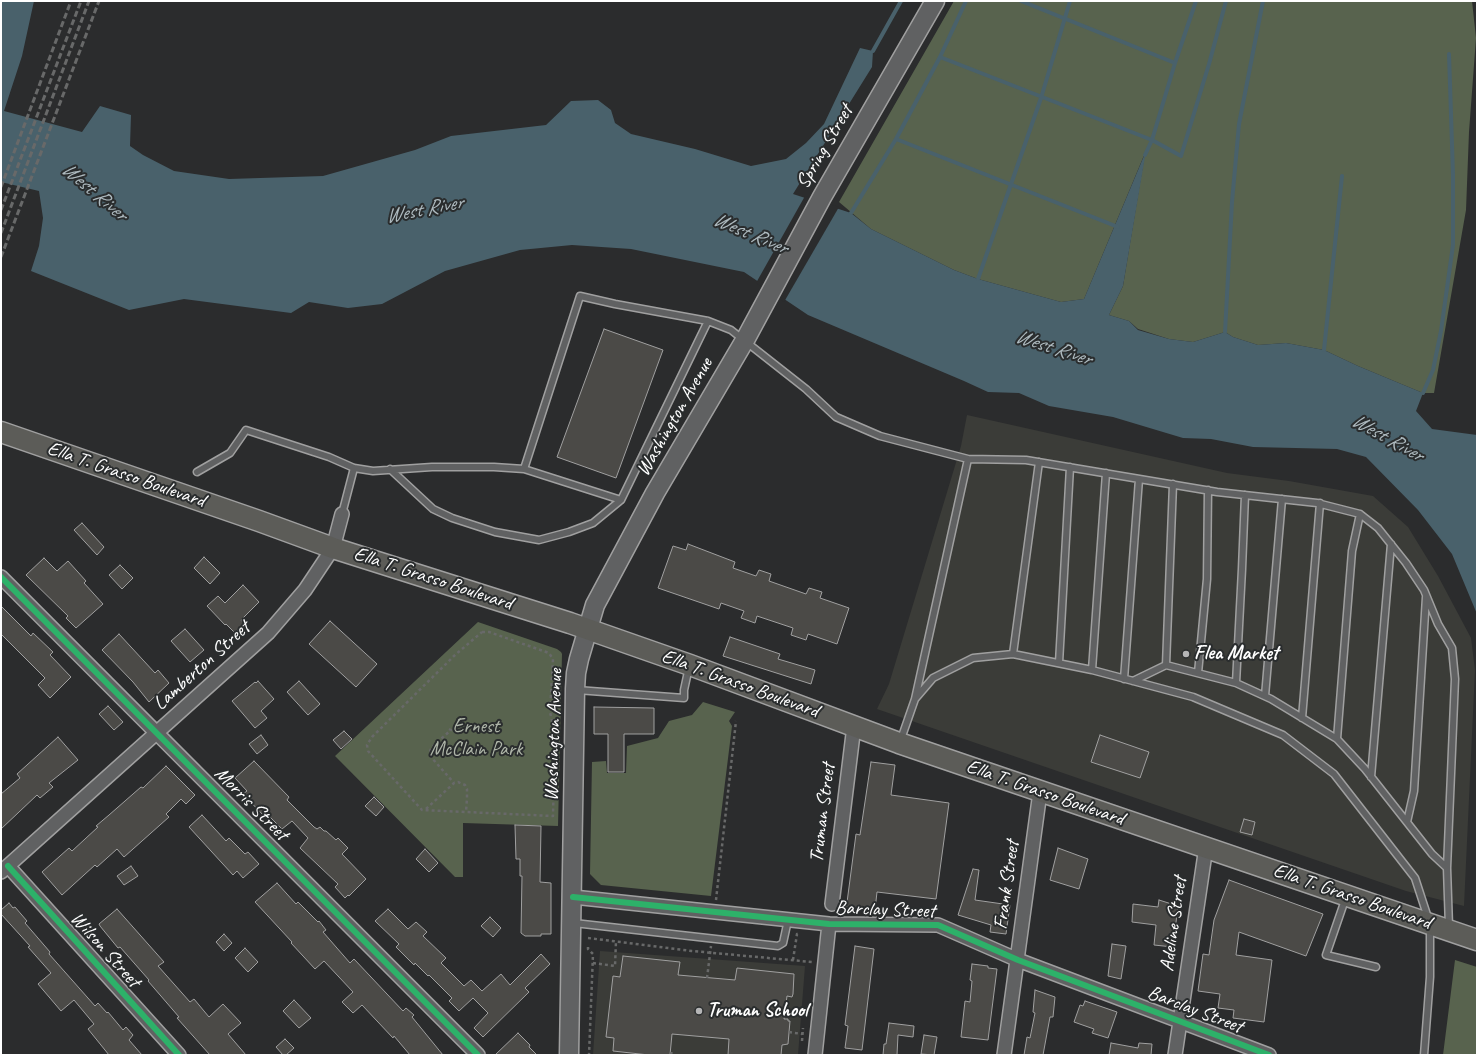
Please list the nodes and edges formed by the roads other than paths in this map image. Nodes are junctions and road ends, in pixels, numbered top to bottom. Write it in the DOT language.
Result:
graph roads {
  1 [pos="935,1"];
  2 [pos="757,317"];
  3 [pos="708,321"];
  4 [pos="745,340"];
  5 [pos="1,432"];
  6 [pos="968,459"];
  7 [pos="1039,462"];
  8 [pos="1070,467"];
  9 [pos="354,468"];
  10 [pos="524,468"];
  11 [pos="390,469"];
  12 [pos="196,472"];
  13 [pos="1106,473"];
  14 [pos="1139,479"];
  15 [pos="1173,484"];
  16 [pos="1208,490"];
  17 [pos="1244,495"];
  18 [pos="1282,499"];
  19 [pos="621,500"];
  20 [pos="1320,504"];
  21 [pos="342,514"];
  22 [pos="1360,514"];
  23 [pos="1391,544"];
  24 [pos="334,548"];
  25 [pos="1,577"];
  26 [pos="1426,595"];
  27 [pos="588,629"];
  28 [pos="1013,654"];
  29 [pos="1059,663"];
  30 [pos="690,665"];
  31 [pos="1166,665"];
  32 [pos="1092,670"];
  33 [pos="1198,673"];
  34 [pos="1124,679"];
  35 [pos="1133,681"];
  36 [pos="1236,683"];
  37 [pos="575,689"];
  38 [pos="1265,696"];
  39 [pos="915,699"];
  40 [pos="1302,718"];
  41 [pos="854,726"];
  42 [pos="157,733"];
  43 [pos="1336,739"];
  44 [pos="899,743"];
  45 [pos="1371,777"];
  46 [pos="1040,792"];
  47 [pos="1406,822"];
  48 [pos="1206,847"];
  49 [pos="1446,868"];
  50 [pos="4,869"];
  51 [pos="1346,896"];
  52 [pos="573,897"];
  53 [pos="832,904"];
  54 [pos="788,920"];
  55 [pos="572,923"];
  56 [pos="829,924"];
  57 [pos="1430,924"];
  58 [pos="1450,931"];
  59 [pos="1477,940"];
  60 [pos="1018,960"];
  61 [pos="1376,967"];
  62 [pos="1179,1022"];
  63 [pos="179,1055"];
  64 [pos="478,1055"];
  65 [pos="570,1055"];
  66 [pos="814,1055"];
  67 [pos="1004,1055"];
  68 [pos="1175,1055"];
  69 [pos="1269,1055"];
  70 [pos="1424,1055"];
  1 -- 2 [label="main road, Spring Street"];
  2 -- 4 [label="main road, Washington Avenue"];
  3 -- 4 [label="lane"];
  3 -- 10 [label="lane"];
  3 -- 19 [label="lane"];
  4 -- 6 [label="lane"];
  4 -- 27 [label="main road, Washington Avenue"];
  5 -- 24 [label="main road, Ella T. Grasso Boulevard"];
  6 -- 7 [label="lane"];
  6 -- 39 [label="lane"];
  7 -- 8 [label="lane"];
  7 -- 28 [label="lane"];
  8 -- 13 [label="lane"];
  8 -- 29 [label="lane"];
  9 -- 11 [label="lane"];
  9 -- 12 [label="lane"];
  9 -- 21 [label="lane"];
  10 -- 11 [label="lane"];
  10 -- 19 [label="lane"];
  11 -- 19 [label="lane"];
  13 -- 14 [label="lane"];
  13 -- 32 [label="lane"];
  14 -- 15 [label="lane"];
  14 -- 34 [label="lane"];
  15 -- 16 [label="lane"];
  15 -- 31 [label="lane"];
  16 -- 17 [label="lane"];
  16 -- 33 [label="lane"];
  17 -- 18 [label="lane"];
  17 -- 36 [label="lane"];
  18 -- 20 [label="lane"];
  18 -- 38 [label="lane"];
  20 -- 22 [label="lane"];
  20 -- 40 [label="lane"];
  21 -- 24 [label="street, Lamberton Street"];
  22 -- 23 [label="lane"];
  22 -- 43 [label="lane"];
  23 -- 26 [label="lane"];
  23 -- 45 [label="lane"];
  24 -- 27 [label="main road, Ella T. Grasso Boulevard"];
  24 -- 42 [label="street, Lamberton Street"];
  25 -- 42 [label="street, Morris Street"];
  26 -- 47 [label="lane"];
  26 -- 49 [label="lane"];
  27 -- 30 [label="main road, Ella T. Grasso Boulevard"];
  27 -- 37 [label="main road, Washington Avenue"];
  28 -- 29 [label="lane"];
  28 -- 39 [label="lane"];
  29 -- 32 [label="lane"];
  30 -- 37 [label="lane"];
  30 -- 41 [label="main road, Ella T. Grasso Boulevard"];
  31 -- 33 [label="lane"];
  31 -- 35 [label="lane"];
  32 -- 34 [label="lane"];
  33 -- 36 [label="lane"];
  34 -- 35 [label="lane"];
  35 -- 57 [label="lane"];
  36 -- 38 [label="lane"];
  37 -- 52 [label="main road, Washington Avenue"];
  38 -- 40 [label="lane"];
  39 -- 44 [label="lane"];
  40 -- 43 [label="lane"];
  41 -- 44 [label="main road, Ella T. Grasso Boulevard"];
  41 -- 53 [label="street, Truman Street"];
  42 -- 50 [label="street, Lamberton Street"];
  42 -- 64 [label="street, Morris Street"];
  43 -- 45 [label="lane"];
  44 -- 46 [label="main road, Ella T. Grasso Boulevard"];
  45 -- 47 [label="lane"];
  46 -- 48 [label="main road, Ella T. Grasso Boulevard"];
  46 -- 60 [label="street, Frank Street"];
  47 -- 49 [label="lane"];
  48 -- 51 [label="main road, Ella T. Grasso Boulevard"];
  48 -- 62 [label="street, Adeline Street"];
  49 -- 58 [label="lane"];
  50 -- 63 [label="street, Wilson Street"];
  51 -- 57 [label="main road, Ella T. Grasso Boulevard"];
  51 -- 61 [label="lane"];
  52 -- 54 [label="street, Barclay Street"];
  52 -- 55 [label="main road, Washington Avenue"];
  54 -- 55 [label="lane"];
  54 -- 56 [label="street, Barclay Street"];
  55 -- 65 [label="main road, Washington Avenue"];
  56 -- 60 [label="street, Barclay Street"];
  56 -- 66 [label="street"];
  57 -- 58 [label="main road, Ella T. Grasso Boulevard"];
  57 -- 70 [label="lane"];
  58 -- 59 [label="main road, Ella T. Grasso Boulevard"];
  60 -- 62 [label="street, Barclay Street"];
  60 -- 67 [label="street, Frank Street"];
  62 -- 68 [label="street, Adeline Street"];
  62 -- 69 [label="street, Barclay Street"];
}
